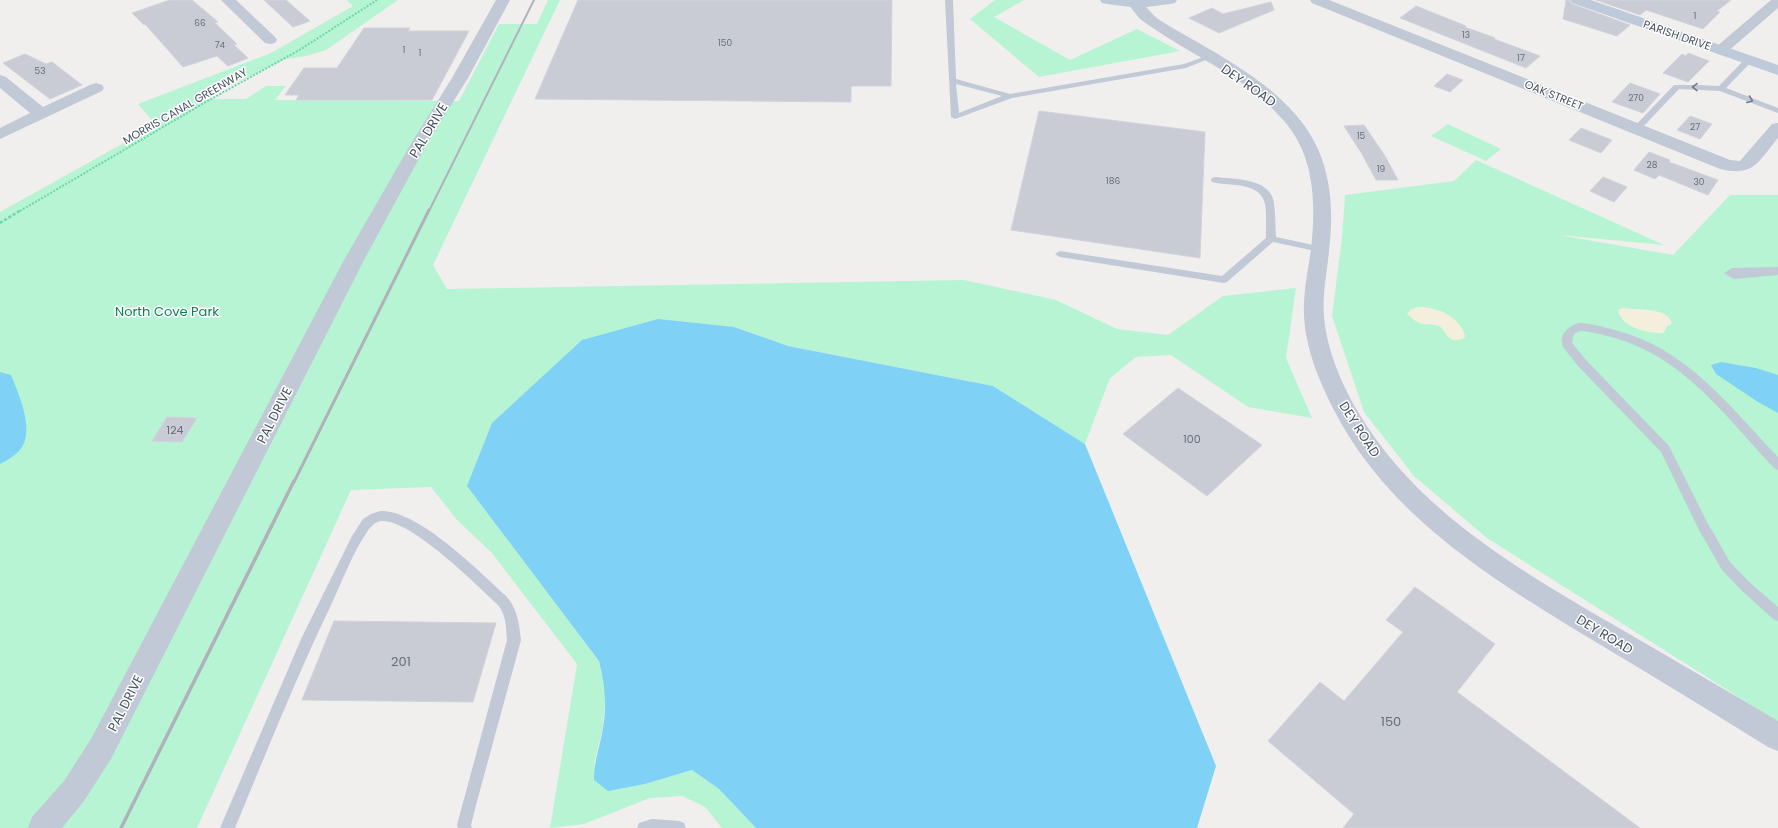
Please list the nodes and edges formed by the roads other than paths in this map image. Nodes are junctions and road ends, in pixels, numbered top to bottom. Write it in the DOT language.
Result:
graph roads {
  1 [pos="228,0"];
  2 [pos="503,0"];
  3 [pos="948,0"];
  4 [pos="1107,0"];
  5 [pos="1170,0"];
  6 [pos="1317,0"];
  7 [pos="1577,0"];
  8 [pos="1778,1"];
  9 [pos="1135,4"];
  10 [pos="270,40"];
  11 [pos="1721,50"];
  12 [pos="1209,57"];
  13 [pos="1750,60"];
  14 [pos="1778,70"];
  15 [pos="0,80"];
  16 [pos="952,80"];
  17 [pos="96,88"];
  18 [pos="1721,89"];
  19 [pos="1010,96"];
  20 [pos="1778,111"];
  21 [pos="41,114"];
  22 [pos="1778,128"];
  23 [pos="1636,129"];
  24 [pos="0,134"];
  25 [pos="1215,180"];
  26 [pos="1272,239"];
  27 [pos="1320,249"];
  28 [pos="1060,254"];
  29 [pos="1778,465"];
  30 [pos="1778,615"];
  31 [pos="1778,737"];
  32 [pos="43,828"];
  33 [pos="227,828"];
  34 [pos="465,828"];
  35 [pos="644,828"];
  36 [pos="679,828"];
  1 -- 10 [label="street"];
  2 -- 32 [label="street, PAL DRIVE"];
  3 -- 16 [label="lane"];
  4 -- 9 [label="street"];
  5 -- 9 [label="street"];
  6 -- 23 [label="street, OAK STREET"];
  7 -- 11 [label="street, PARISH DRIVE"];
  8 -- 11 [label="street"];
  9 -- 12 [label="street, DEY ROAD"];
  11 -- 13 [label="street, PARISH DRIVE"];
  12 -- 19 [label="lane"];
  12 -- 27 [label="street, DEY ROAD"];
  13 -- 14 [label="street, PARISH DRIVE"];
  13 -- 18 [label="lane"];
  15 -- 21 [label="street"];
  16 -- 19 [label="lane"];
  16 -- 19 [label="lane"];
  17 -- 21 [label="street"];
  18 -- 20 [label="lane, one-way"];
  18 -- 23 [label="lane, one-way"];
  21 -- 24 [label="street"];
  22 -- 23 [label="street, OAK STREET"];
  25 -- 26 [label="lane"];
  26 -- 27 [label="lane"];
  26 -- 28 [label="lane"];
  27 -- 31 [label="street, DEY ROAD"];
  29 -- 30 [label="lane"];
  33 -- 34 [label="lane"];
  35 -- 36 [label="lane"];
}
